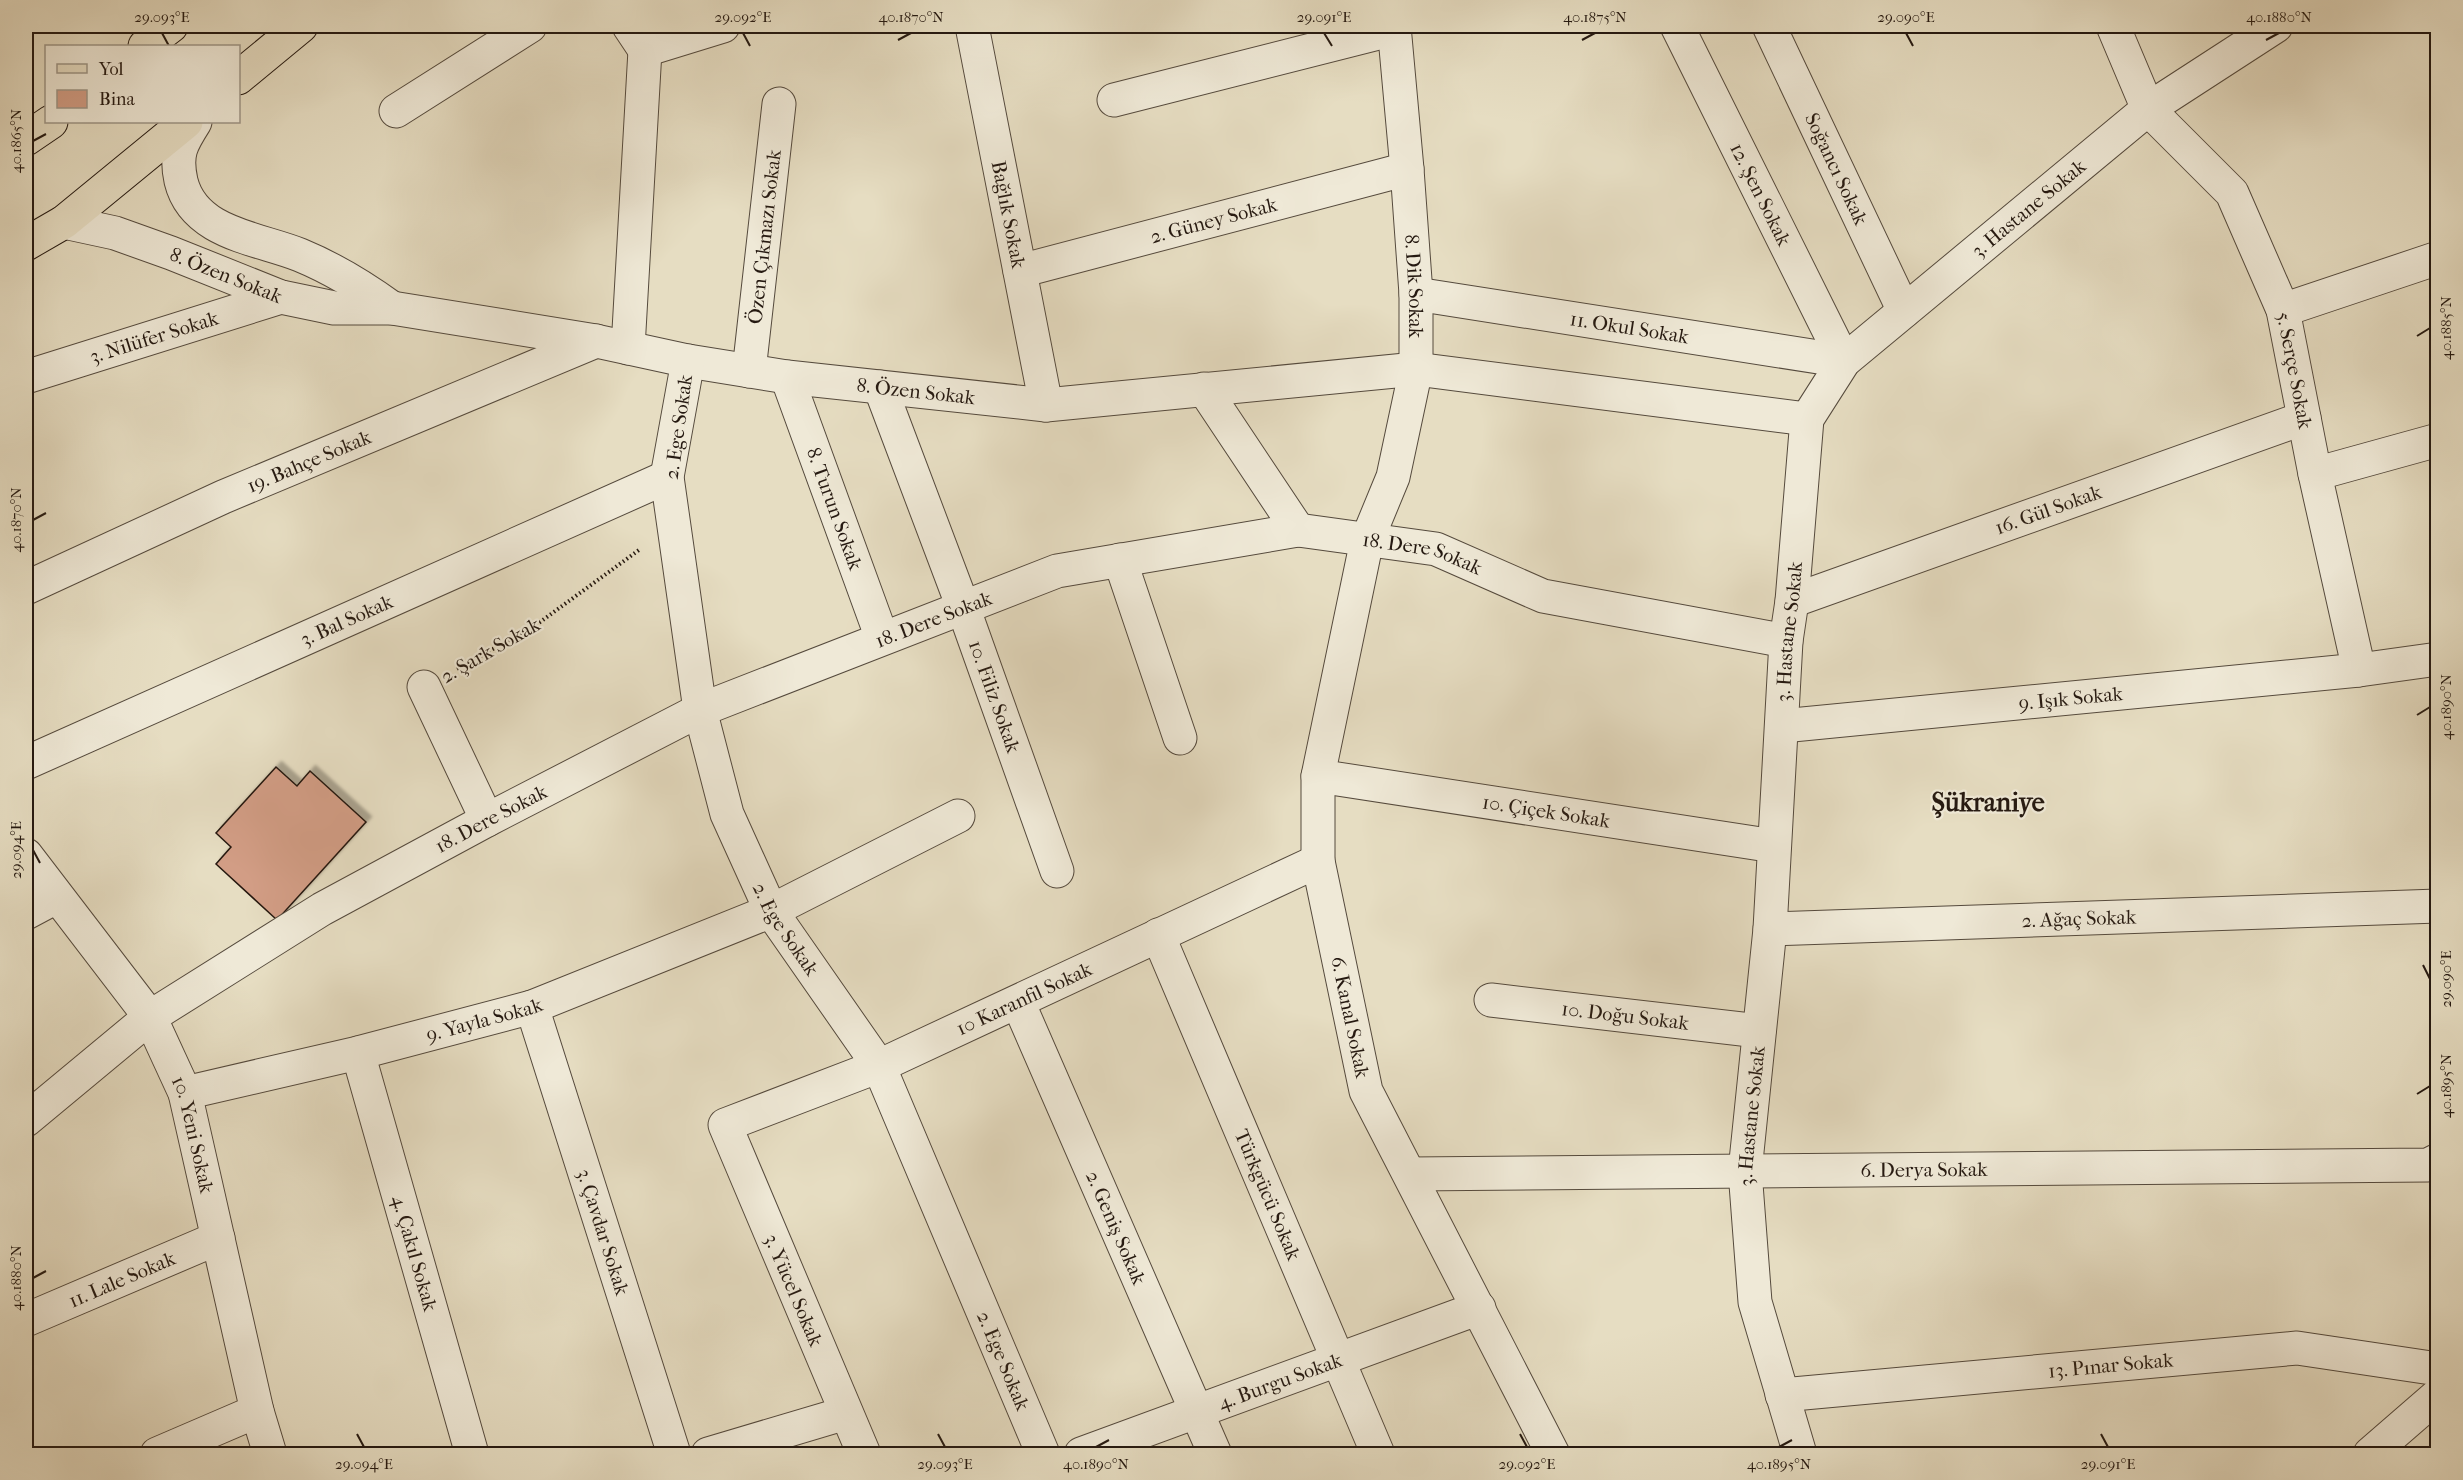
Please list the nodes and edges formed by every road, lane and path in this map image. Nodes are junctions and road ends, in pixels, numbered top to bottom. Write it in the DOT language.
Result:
graph roads {
  1 [pos="171,26"];
  2 [pos="302,26"];
  3 [pos="530,26"];
  4 [pos="723,26"];
  5 [pos="972,26"];
  6 [pos="1677,26"];
  7 [pos="1769,26"];
  8 [pos="2112,26"];
  9 [pos="2276,26"];
  10 [pos="1394,27"];
  11 [pos="637,38"];
  12 [pos="146,45"];
  13 [pos="240,76"];
  14 [pos="1114,100"];
  15 [pos="779,104"];
  16 [pos="2148,109"];
  17 [pos="396,111"];
  18 [pos="50,123"];
  19 [pos="185,123"];
  20 [pos="194,123"];
  21 [pos="26,139"];
  22 [pos="1407,169"];
  23 [pos="64,222"];
  24 [pos="26,244"];
  25 [pos="2438,258"];
  26 [pos="1020,271"];
  27 [pos="1416,294"];
  28 [pos="281,297"];
  29 [pos="392,308"];
  30 [pos="2283,310"];
  31 [pos="1904,311"];
  32 [pos="596,341"];
  33 [pos="628,348"];
  34 [pos="1844,361"];
  35 [pos="688,362"];
  36 [pos="1416,369"];
  37 [pos="748,371"];
  38 [pos="26,377"];
  39 [pos="787,377"];
  40 [pos="880,387"];
  41 [pos="1204,389"];
  42 [pos="1046,405"];
  43 [pos="2304,418"];
  44 [pos="1807,419"];
  45 [pos="2438,440"];
  46 [pos="2315,474"];
  47 [pos="668,477"];
  48 [pos="673,524"];
  49 [pos="1298,530"];
  50 [pos="1367,540"];
  51 [pos="1120,560"];
  52 [pos="26,588"];
  53 [pos="1792,601"];
  54 [pos="963,607"];
  55 [pos="882,638"];
  56 [pos="1786,641"];
  57 [pos="2438,659"];
  58 [pos="2359,669"];
  59 [pos="424,687"];
  60 [pos="700,710"];
  61 [pos="1782,726"];
  62 [pos="1180,738"];
  63 [pos="26,763"];
  64 [pos="1318,776"];
  65 [pos="958,816"];
  66 [pos="487,819"];
  67 [pos="1774,846"];
  68 [pos="26,855"];
  69 [pos="1318,861"];
  70 [pos="1058,871"];
  71 [pos="56,897"];
  72 [pos="2438,906"];
  73 [pos="771,911"];
  74 [pos="26,913"];
  75 [pos="1770,929"];
  76 [pos="1158,935"];
  77 [pos="1491,1000"];
  78 [pos="1018,1002"];
  79 [pos="532,1007"];
  80 [pos="150,1017"];
  81 [pos="1759,1031"];
  82 [pos="358,1053"];
  83 [pos="879,1066"];
  84 [pos="185,1093"];
  85 [pos="26,1120"];
  86 [pos="725,1125"];
  87 [pos="2438,1160"];
  88 [pos="1745,1171"];
  89 [pos="1410,1174"];
  90 [pos="218,1238"];
  91 [pos="1479,1308"];
  92 [pos="26,1320"];
  93 [pos="1338,1359"];
  94 [pos="2438,1369"];
  95 [pos="1782,1395"];
  96 [pos="2438,1395"];
  97 [pos="257,1411"];
  98 [pos="1198,1412"];
  99 [pos="846,1413"];
  100 [pos="157,1455"];
  101 [pos="270,1455"];
  102 [pos="472,1455"];
  103 [pos="674,1455"];
  104 [pos="708,1455"];
  105 [pos="864,1455"];
  106 [pos="1042,1455"];
  107 [pos="1081,1455"];
  108 [pos="1215,1455"];
  109 [pos="1378,1455"];
  110 [pos="1553,1455"];
  111 [pos="1800,1455"];
  112 [pos="2370,1455"];
  1 -- 12 [label="main road"];
  2 -- 13 [label="main road"];
  3 -- 17 [label="street"];
  4 -- 11 [label="street"];
  5 -- 26 [label="street, Bağlık Sokak"];
  6 -- 34 [label="street, 12. Şen Sokak"];
  7 -- 31 [label="street, Soğancı Sokak"];
  8 -- 16 [label="street"];
  9 -- 16 [label="street, 3. Hastane Sokak"];
  10 -- 14 [label="street"];
  10 -- 22 [label="street, 8. Dik Sokak"];
  11 -- 33 [label="street"];
  15 -- 37 [label="street, Özen Çıkmazı Sokak"];
  16 -- 30 [label="street, 5. Serçe Sokak"];
  16 -- 31 [label="street, 3. Hastane Sokak"];
  18 -- 21 [label="main road"];
  19 -- 23 [label="main road"];
  20 -- 29 [label="street, 8. Özen Sokak"];
  22 -- 26 [label="street, 2. Güney Sokak"];
  22 -- 27 [label="street, 8. Dik Sokak"];
  23 -- 24 [label="main road"];
  23 -- 28 [label="street, 8. Özen Sokak"];
  25 -- 30 [label="street"];
  26 -- 42 [label="street, Bağlık Sokak"];
  27 -- 34 [label="street, 11. Okul Sokak"];
  27 -- 36 [label="street, 8. Dik Sokak"];
  28 -- 29 [label="street, 8. Özen Sokak"];
  28 -- 38 [label="street, 3. Nilüfer Sokak"];
  29 -- 32 [label="street, 8. Özen Sokak"];
  30 -- 43 [label="street, 5. Serçe Sokak"];
  31 -- 34 [label="street, 3. Hastane Sokak"];
  32 -- 33 [label="street, 8. Özen Sokak"];
  32 -- 52 [label="street, 19. Bahçe Sokak"];
  33 -- 35 [label="street, 8. Özen Sokak"];
  34 -- 44 [label="street, 3. Hastane Sokak"];
  35 -- 37 [label="street, 8. Özen Sokak"];
  35 -- 47 [label="street, 2. Ege Sokak"];
  36 -- 41 [label="street, 8. Özen Sokak"];
  36 -- 44 [label="street"];
  36 -- 50 [label="street, 8. Dik Sokak"];
  37 -- 39 [label="street, 8. Özen Sokak"];
  39 -- 40 [label="street, 8. Özen Sokak"];
  39 -- 55 [label="street, 8. Turun Sokak"];
  40 -- 42 [label="street, 8. Özen Sokak"];
  40 -- 54 [label="street, 10. Filiz Sokak"];
  41 -- 42 [label="street, 8. Özen Sokak"];
  41 -- 49 [label="street"];
  43 -- 46 [label="street, 5. Serçe Sokak"];
  43 -- 53 [label="street, 16. Gül Sokak"];
  44 -- 53 [label="street, 3. Hastane Sokak"];
  45 -- 46 [label="street"];
  46 -- 58 [label="street, 5. Serçe Sokak"];
  47 -- 48 [label="street, 2. Ege Sokak"];
  47 -- 63 [label="street, 3. Bal Sokak"];
  48 -- 59 [label="path, 2. Şark Sokak"];
  48 -- 60 [label="street, 2. Ege Sokak"];
  49 -- 50 [label="street, 18. Dere Sokak"];
  49 -- 51 [label="street, 18. Dere Sokak"];
  50 -- 56 [label="street, 18. Dere Sokak"];
  50 -- 64 [label="street, 6. Kanal Sokak"];
  51 -- 54 [label="street, 18. Dere Sokak"];
  51 -- 62 [label="street"];
  53 -- 56 [label="street, 3. Hastane Sokak"];
  54 -- 55 [label="street, 18. Dere Sokak"];
  54 -- 70 [label="street, 10. Filiz Sokak"];
  55 -- 60 [label="street, 18. Dere Sokak"];
  56 -- 61 [label="street, 3. Hastane Sokak"];
  57 -- 58 [label="street, 9. Işık Sokak"];
  58 -- 61 [label="street, 9. Işık Sokak"];
  59 -- 66 [label="street, 2. Şark Sokak"];
  60 -- 66 [label="street, 18. Dere Sokak"];
  60 -- 73 [label="street, 2. Ege Sokak"];
  61 -- 67 [label="street, 3. Hastane Sokak"];
  64 -- 67 [label="street, 10. Çiçek Sokak"];
  64 -- 69 [label="street, 6. Kanal Sokak"];
  65 -- 73 [label="street, 9. Yayla Sokak"];
  66 -- 80 [label="street, 18. Dere Sokak"];
  67 -- 75 [label="street, 3. Hastane Sokak"];
  68 -- 71 [label="street, 10. Yeni Sokak"];
  69 -- 76 [label="street, 10 Karanfil Sokak"];
  69 -- 89 [label="street, 6. Kanal Sokak"];
  71 -- 74 [label="street"];
  71 -- 80 [label="street, 10. Yeni Sokak"];
  72 -- 75 [label="street, 2. Ağaç Sokak"];
  73 -- 79 [label="street, 9. Yayla Sokak"];
  73 -- 83 [label="street, 2. Ege Sokak"];
  75 -- 81 [label="street, 3. Hastane Sokak"];
  76 -- 78 [label="street, 10 Karanfil Sokak"];
  76 -- 93 [label="street, Türkgücü Sokak"];
  77 -- 81 [label="street, 10. Doğu Sokak"];
  78 -- 83 [label="street, 10 Karanfil Sokak"];
  78 -- 98 [label="street, 2. Geniş Sokak"];
  79 -- 82 [label="street, 9. Yayla Sokak"];
  79 -- 103 [label="street, 3. Çavdar Sokak"];
  80 -- 84 [label="street, 10. Yeni Sokak"];
  80 -- 85 [label="street, 18. Dere Sokak"];
  81 -- 88 [label="street, 3. Hastane Sokak"];
  82 -- 84 [label="street, 9. Yayla Sokak"];
  82 -- 102 [label="street, 4. Çakıl Sokak"];
  83 -- 86 [label="street, 10 Karanfil Sokak"];
  83 -- 106 [label="street, 2. Ege Sokak"];
  84 -- 90 [label="street, 10. Yeni Sokak"];
  86 -- 99 [label="street, 3. Yücel Sokak"];
  87 -- 88 [label="street, 6. Derya Sokak"];
  88 -- 89 [label="street, 6. Derya Sokak"];
  88 -- 95 [label="street, 3. Hastane Sokak"];
  89 -- 91 [label="street, 6. Kanal Sokak"];
  90 -- 92 [label="street, 11. Lale Sokak"];
  90 -- 97 [label="street, 10. Yeni Sokak"];
  91 -- 93 [label="street, 4. Burgu Sokak"];
  91 -- 110 [label="street, 6. Kanal Sokak"];
  93 -- 98 [label="street, 4. Burgu Sokak"];
  93 -- 109 [label="street, Türkgücü Sokak"];
  94 -- 95 [label="street, 13. Pınar Sokak"];
  95 -- 111 [label="street, 3. Hastane Sokak"];
  96 -- 112 [label="street"];
  97 -- 100 [label="street"];
  97 -- 101 [label="street, 10. Yeni Sokak"];
  98 -- 107 [label="street, 4. Burgu Sokak"];
  98 -- 108 [label="street, 2. Geniş Sokak"];
  99 -- 104 [label="street"];
  99 -- 105 [label="street, 3. Yücel Sokak"];
}
